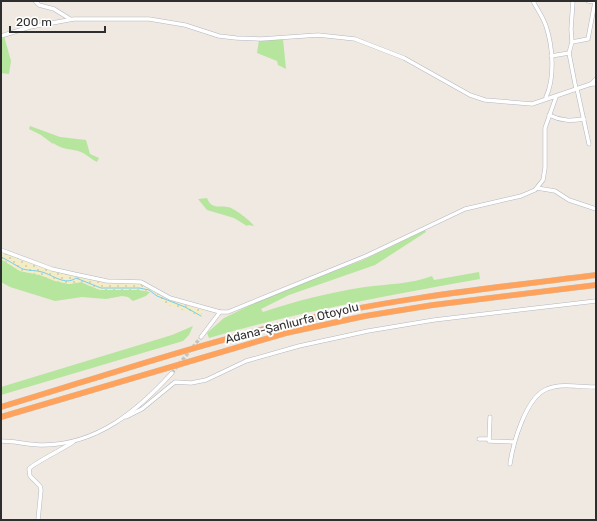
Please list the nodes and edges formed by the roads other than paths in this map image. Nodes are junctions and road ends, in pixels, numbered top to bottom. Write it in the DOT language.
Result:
graph roads {
  1 [pos="35,1"];
  2 [pos="533,1"];
  3 [pos="573,1"];
  4 [pos="588,1"];
  5 [pos="596,2"];
  6 [pos="70,19"];
  7 [pos="1,36"];
  8 [pos="572,42"];
  9 [pos="569,53"];
  10 [pos="550,56"];
  11 [pos="596,79"];
  12 [pos="591,84"];
  13 [pos="596,84"];
  14 [pos="577,89"];
  15 [pos="556,97"];
  16 [pos="546,98"];
  17 [pos="549,115"];
  18 [pos="584,119"];
  19 [pos="590,144"];
  20 [pos="537,188"];
  21 [pos="596,210"];
  22 [pos="1,250"];
  23 [pos="596,275"];
  24 [pos="596,284"];
  25 [pos="596,301"];
  26 [pos="220,312"];
  27 [pos="201,337"];
  28 [pos="172,373"];
  29 [pos="596,386"];
  30 [pos="1,407"];
  31 [pos="126,416"];
  32 [pos="1,417"];
  33 [pos="490,417"];
  34 [pos="479,439"];
  35 [pos="489,439"];
  36 [pos="1,441"];
  37 [pos="74,442"];
  38 [pos="514,442"];
  39 [pos="510,464"];
  40 [pos="38,520"];
  1 -- 6 [label="street"];
  2 -- 10 [label="street"];
  3 -- 8 [label="street"];
  4 -- 5 [label="street"];
  5 -- 8 [label="street"];
  6 -- 7 [label="street"];
  6 -- 16 [label="street"];
  8 -- 9 [label="street"];
  9 -- 10 [label="street"];
  9 -- 14 [label="street"];
  10 -- 16 [label="street"];
  11 -- 12 [label="street"];
  12 -- 13 [label="street"];
  12 -- 14 [label="street"];
  14 -- 15 [label="street"];
  14 -- 18 [label="street"];
  15 -- 16 [label="street"];
  15 -- 17 [label="street"];
  17 -- 18 [label="street"];
  17 -- 20 [label="street"];
  18 -- 19 [label="street"];
  20 -- 21 [label="street"];
  20 -- 26 [label="street"];
  22 -- 26 [label="street"];
  23 -- 30 [label="highway, Adana-Şanlıurfa Otoyolu"];
  24 -- 32 [label="highway, Adana-Şanlıurfa Otoyolu"];
  25 -- 31 [label="street"];
  26 -- 27 [label="street"];
  28 -- 31 [label="street"];
  29 -- 38 [label="street"];
  31 -- 37 [label="street"];
  33 -- 35 [label="street"];
  34 -- 35 [label="street"];
  35 -- 38 [label="street"];
  36 -- 37 [label="street"];
  37 -- 40 [label="street"];
  38 -- 39 [label="street"];
}
